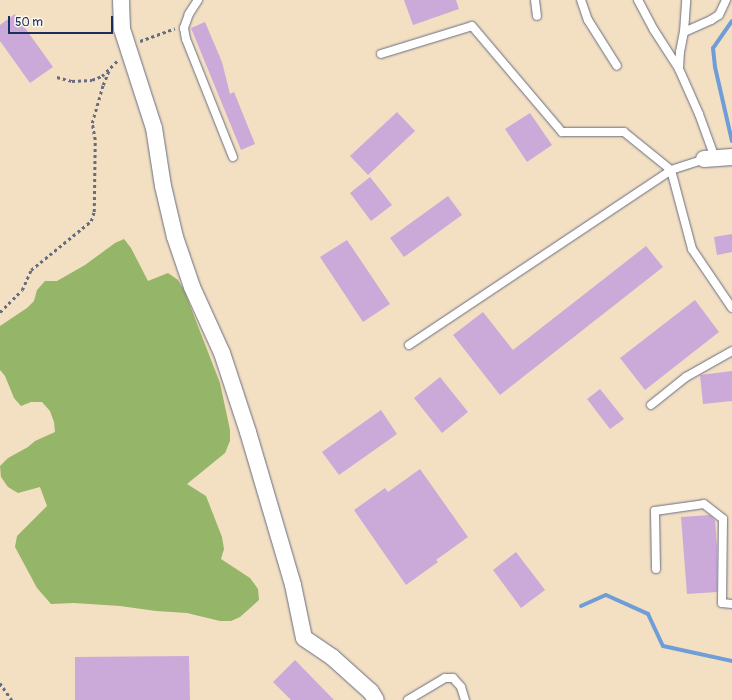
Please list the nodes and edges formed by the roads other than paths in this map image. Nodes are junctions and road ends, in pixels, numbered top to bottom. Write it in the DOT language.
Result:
graph roads {
  1 [pos="121,0"];
  2 [pos="198,0"];
  3 [pos="535,0"];
  4 [pos="581,0"];
  5 [pos="638,0"];
  6 [pos="686,0"];
  7 [pos="726,0"];
  8 [pos="537,16"];
  9 [pos="684,32"];
  10 [pos="381,54"];
  11 [pos="617,66"];
  12 [pos="679,68"];
  13 [pos="233,156"];
  14 [pos="732,157"];
  15 [pos="710,158"];
  16 [pos="671,170"];
  17 [pos="732,308"];
  18 [pos="409,345"];
  19 [pos="732,351"];
  20 [pos="651,404"];
  21 [pos="656,569"];
  22 [pos="732,604"];
  23 [pos="376,700"];
  24 [pos="408,700"];
  25 [pos="465,700"];
  1 -- 23 [label="street"];
  2 -- 13 [label="lane"];
  3 -- 8 [label="lane"];
  4 -- 11 [label="lane"];
  5 -- 12 [label="lane"];
  6 -- 9 [label="lane"];
  7 -- 9 [label="lane"];
  9 -- 12 [label="lane"];
  10 -- 16 [label="lane"];
  12 -- 15 [label="lane"];
  14 -- 15 [label="street"];
  15 -- 16 [label="lane"];
  16 -- 17 [label="lane"];
  16 -- 18 [label="lane"];
  19 -- 20 [label="lane"];
  21 -- 22 [label="lane"];
  24 -- 25 [label="lane"];
}
